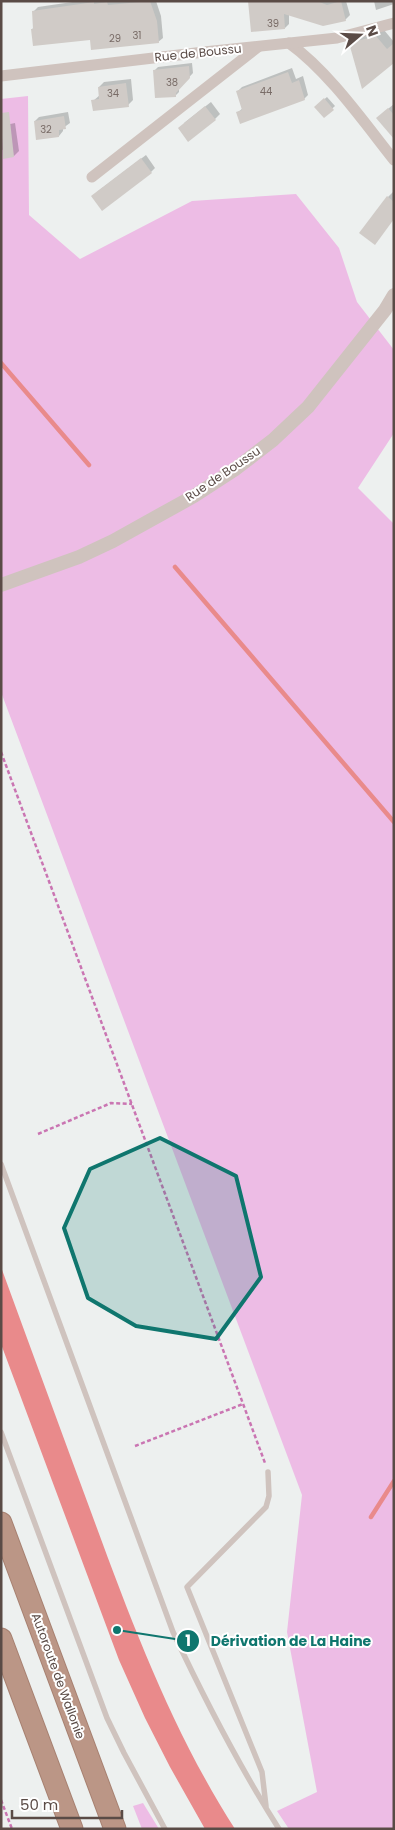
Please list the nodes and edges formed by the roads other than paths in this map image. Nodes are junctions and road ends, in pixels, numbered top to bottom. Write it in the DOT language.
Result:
graph roads {
  1 [pos="394,23"];
  2 [pos="289,43"];
  3 [pos="258,47"];
  4 [pos="1,76"];
  5 [pos="394,160"];
  6 [pos="92,177"];
  7 [pos="394,296"];
  8 [pos="1,585"];
  9 [pos="1,1164"];
  10 [pos="1,1432"];
  11 [pos="268,1472"];
  12 [pos="1,1523"];
  13 [pos="1,1639"];
  14 [pos="266,1808"];
  15 [pos="72,1829"];
  16 [pos="115,1829"];
  17 [pos="165,1829"];
  18 [pos="279,1829"];
  1 -- 2 [label="street, Rue de Boussu"];
  2 -- 3 [label="street, Rue de Boussu"];
  2 -- 5 [label="street"];
  3 -- 4 [label="street, Rue de Boussu"];
  3 -- 6 [label="street"];
  7 -- 8 [label="street, Rue de Boussu"];
  9 -- 14 [label="lane"];
  10 -- 17 [label="lane"];
  11 -- 14 [label="lane"];
  12 -- 16 [label="highway, Autoroute de Wallonie"];
  13 -- 15 [label="highway"];
  14 -- 18 [label="lane"];
}
